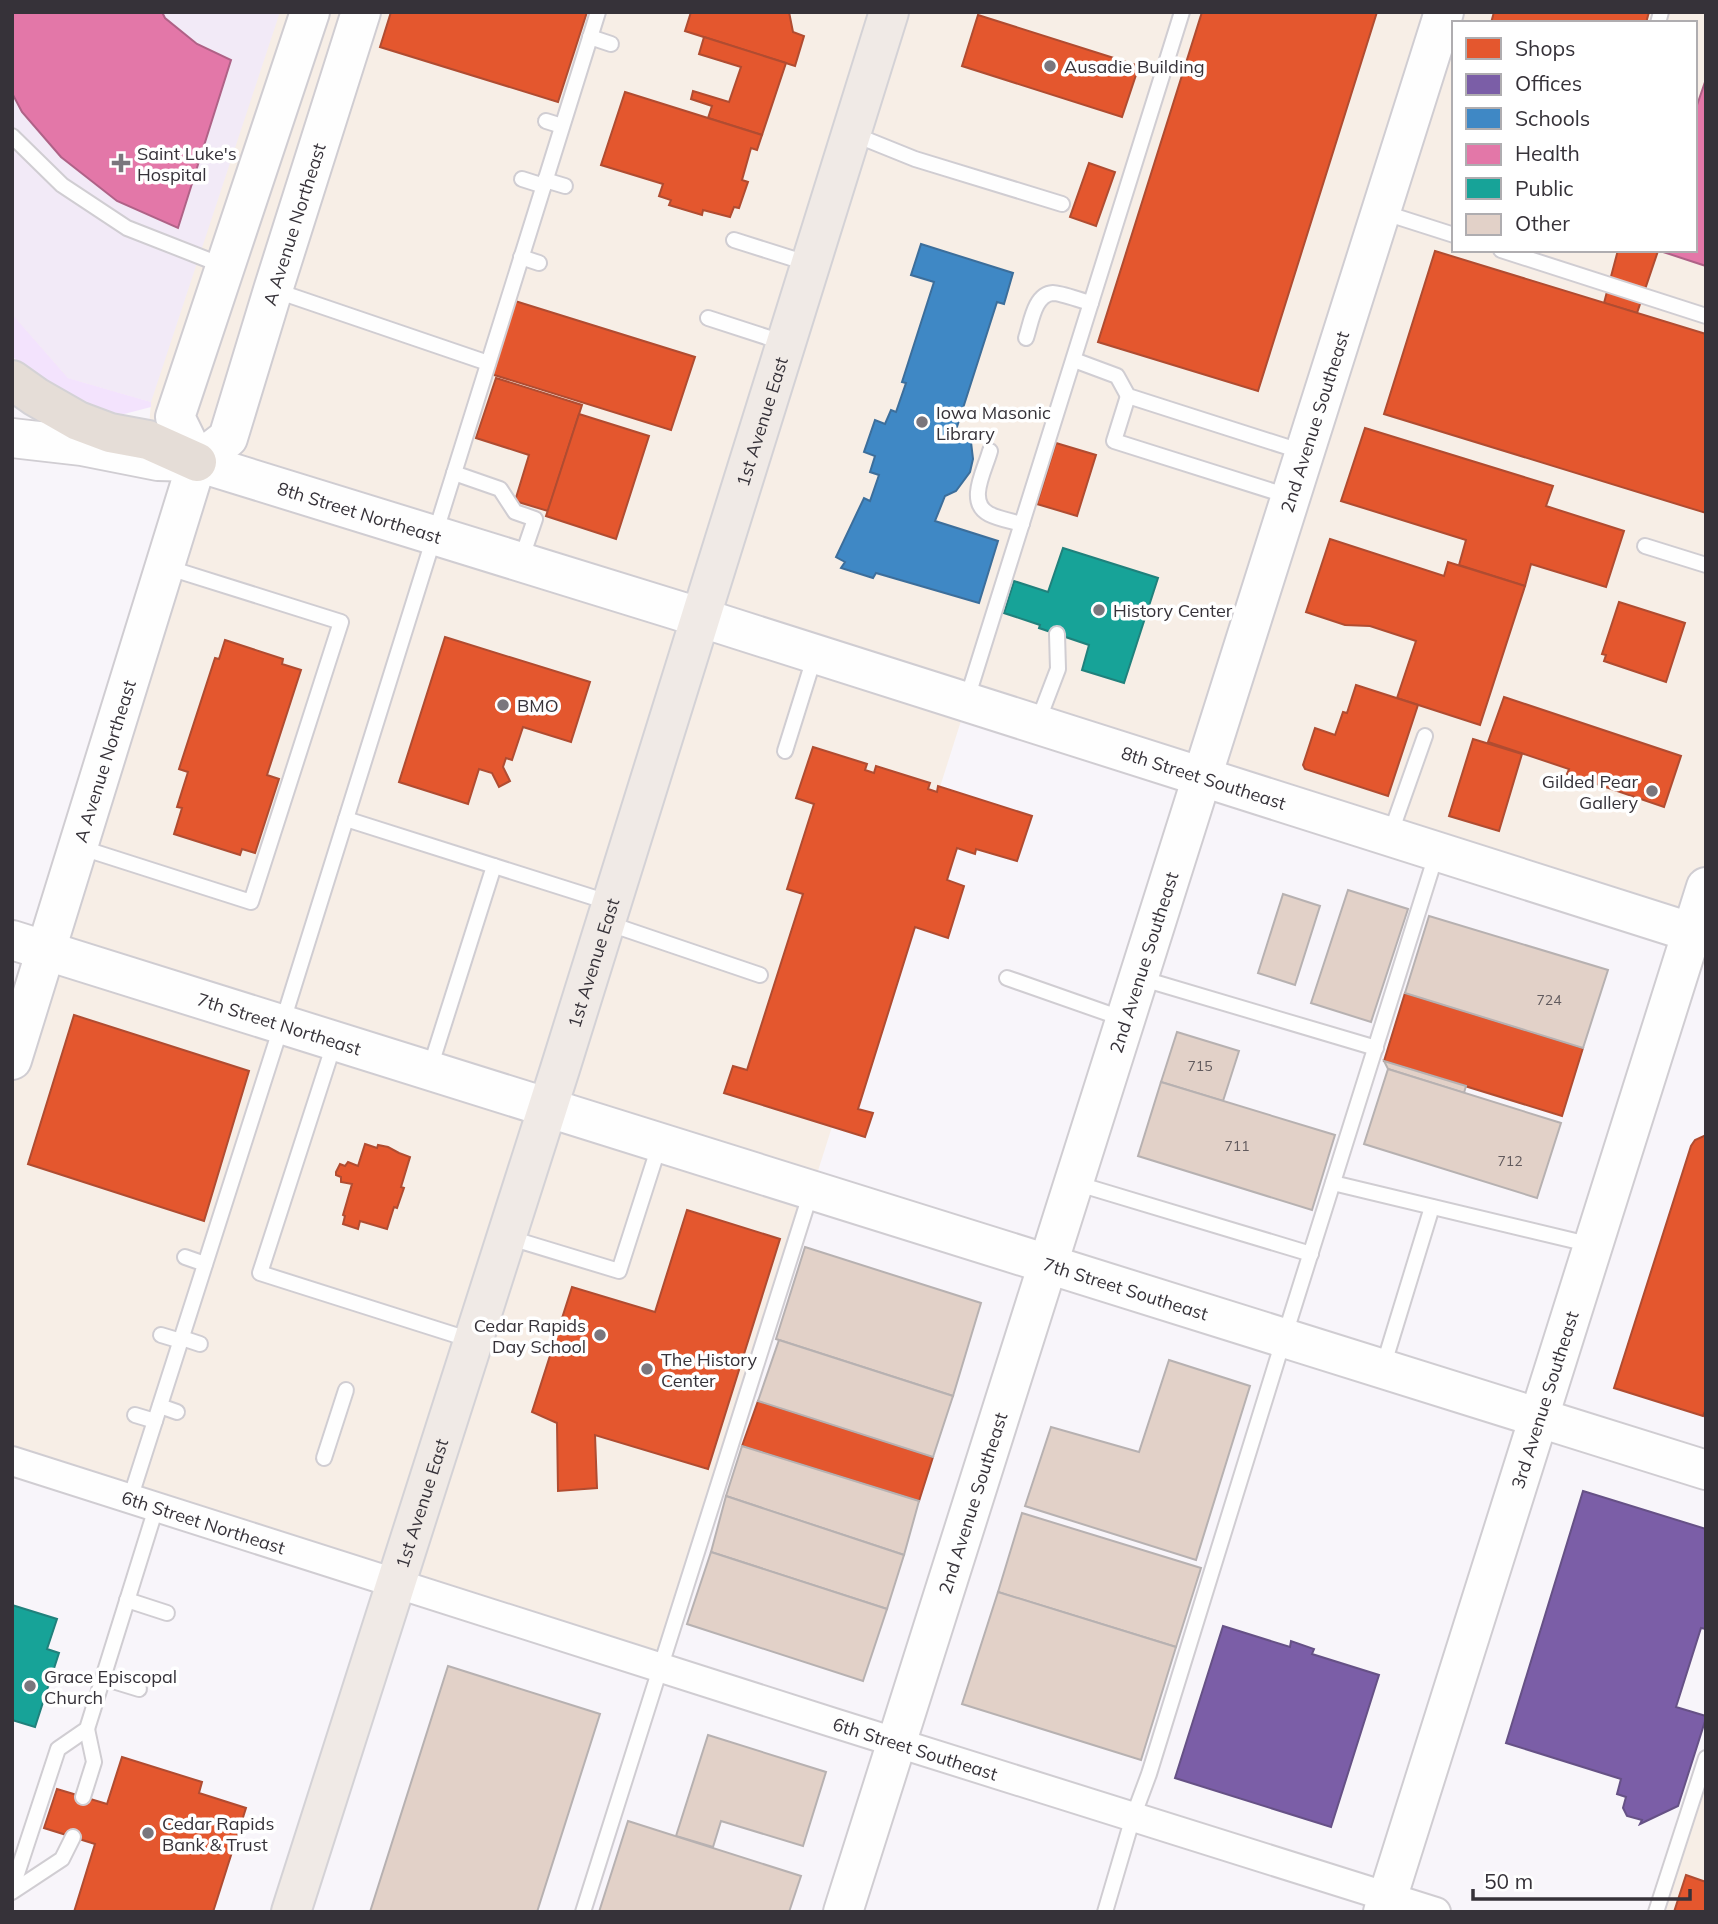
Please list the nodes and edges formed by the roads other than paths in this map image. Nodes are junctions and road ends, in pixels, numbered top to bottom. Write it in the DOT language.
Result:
graph roads {
  1 [pos="310,12"];
  2 [pos="361,12"];
  3 [pos="598,12"];
  4 [pos="889,12"];
  5 [pos="1182,12"];
  6 [pos="1444,12"];
  7 [pos="590,37"];
  8 [pos="611,44"];
  9 [pos="546,121"];
  10 [pos="562,126"];
  11 [pos="852,133"];
  12 [pos="12,136"];
  13 [pos="522,179"];
  14 [pos="544,183"];
  15 [pos="565,186"];
  16 [pos="1062,204"];
  17 [pos="1381,212"];
  18 [pos="1452,234"];
  19 [pos="734,240"];
  20 [pos="1507,252"];
  21 [pos="521,257"];
  22 [pos="539,263"];
  23 [pos="811,265"];
  24 [pos="225,266"];
  25 [pos="273,290"];
  26 [pos="1091,303"];
  27 [pos="1706,316"];
  28 [pos="708,318"];
  29 [pos="1026,338"];
  30 [pos="787,344"];
  31 [pos="1074,360"];
  32 [pos="488,363"];
  33 [pos="12,380"];
  34 [pos="1128,397"];
  35 [pos="12,438"];
  36 [pos="990,452"];
  37 [pos="1304,453"];
  38 [pos="197,462"];
  39 [pos="454,473"];
  40 [pos="1291,496"];
  41 [pos="1022,524"];
  42 [pos="435,535"];
  43 [pos="1645,546"];
  44 [pos="521,561"];
  45 [pos="1706,565"];
  46 [pos="165,566"];
  47 [pos="702,618"];
  48 [pos="1057,634"];
  49 [pos="815,653"];
  50 [pos="966,702"];
  51 [pos="1037,724"];
  52 [pos="1425,736"];
  53 [pos="785,751"];
  54 [pos="1202,776"];
  55 [pos="346,819"];
  56 [pos="1390,836"];
  57 [pos="78,847"];
  58 [pos="1437,851"];
  59 [pos="494,866"];
  60 [pos="1706,887"];
  61 [pos="609,913"];
  62 [pos="1699,934"];
  63 [pos="29,945"];
  64 [pos="760,975"];
  65 [pos="1138,977"];
  66 [pos="1007,978"];
  67 [pos="1126,1019"];
  68 [pos="282,1024"];
  69 [pos="335,1041"];
  70 [pos="1376,1048"];
  71 [pos="12,1060"];
  72 [pos="430,1070"];
  73 [pos="548,1107"];
  74 [pos="660,1143"];
  75 [pos="1074,1182"];
  76 [pos="1333,1183"];
  77 [pos="812,1191"];
  78 [pos="1432,1207"];
  79 [pos="506,1237"];
  80 [pos="1593,1246"];
  81 [pos="1311,1254"];
  82 [pos="185,1257"];
  83 [pos="205,1264"];
  84 [pos="1049,1265"];
  85 [pos="160,1335"];
  86 [pos="1284,1338"];
  87 [pos="181,1340"];
  88 [pos="473,1340"];
  89 [pos="200,1344"];
  90 [pos="1383,1368"];
  91 [pos="346,1390"];
  92 [pos="160,1406"];
  93 [pos="177,1412"];
  94 [pos="135,1415"];
  95 [pos="1539,1417"];
  96 [pos="155,1421"];
  97 [pos="324,1458"];
  98 [pos="12,1461"];
  99 [pos="1706,1470"];
  100 [pos="143,1504"];
  101 [pos="395,1584"];
  102 [pos="127,1600"];
  103 [pos="167,1612"];
  104 [pos="660,1668"];
  105 [pos="103,1678"];
  106 [pos="139,1689"];
  107 [pos="87,1729"];
  108 [pos="897,1743"];
  109 [pos="1706,1758"];
  110 [pos="83,1797"];
  111 [pos="1133,1817"];
  112 [pos="73,1837"];
  113 [pos="12,1891"];
  114 [pos="1386,1904"];
  115 [pos="291,1912"];
  116 [pos="583,1912"];
  117 [pos="843,1912"];
  118 [pos="1105,1912"];
  119 [pos="1436,1912"];
  120 [pos="1656,1912"];
  1 -- 24 [label="main road"];
  2 -- 25 [label="main road, A Avenue Northeast"];
  3 -- 7 [label="lane"];
  4 -- 11 [label="main road, 1st Avenue East"];
  5 -- 26 [label="lane"];
  6 -- 17 [label="main road, 2nd Avenue Southeast"];
  7 -- 8 [label="lane"];
  7 -- 10 [label="lane"];
  9 -- 10 [label="lane"];
  10 -- 14 [label="lane"];
  11 -- 16 [label="lane"];
  11 -- 23 [label="main road, 1st Avenue East"];
  12 -- 24 [label="lane"];
  13 -- 14 [label="lane"];
  14 -- 15 [label="lane"];
  14 -- 21 [label="lane"];
  17 -- 18 [label="lane"];
  17 -- 37 [label="main road, 2nd Avenue Southeast"];
  19 -- 23 [label="lane"];
  20 -- 27 [label="lane"];
  21 -- 22 [label="lane"];
  21 -- 32 [label="lane"];
  23 -- 30 [label="main road, 1st Avenue East"];
  24 -- 38 [label="main road"];
  25 -- 32 [label="lane"];
  25 -- 38 [label="main road, A Avenue Northeast"];
  26 -- 29 [label="lane"];
  26 -- 31 [label="lane"];
  28 -- 30 [label="lane"];
  30 -- 47 [label="main road, 1st Avenue East"];
  31 -- 34 [label="lane"];
  31 -- 41 [label="lane"];
  32 -- 39 [label="lane"];
  33 -- 38 [label="highway"];
  34 -- 37 [label="lane"];
  34 -- 40 [label="lane"];
  35 -- 38 [label="main road, 8th Street Northeast"];
  36 -- 41 [label="lane"];
  37 -- 40 [label="main road, 2nd Avenue Southeast"];
  38 -- 42 [label="main road, 8th Street Northeast"];
  38 -- 46 [label="main road, A Avenue Northeast"];
  39 -- 42 [label="lane"];
  39 -- 44 [label="lane"];
  40 -- 54 [label="main road, 2nd Avenue Southeast"];
  41 -- 50 [label="lane"];
  42 -- 44 [label="main road, 8th Street Northeast"];
  42 -- 55 [label="lane"];
  43 -- 45 [label="lane"];
  44 -- 47 [label="main road, 8th Street Northeast"];
  46 -- 57 [label="main road, A Avenue Northeast"];
  46 -- 57 [label="lane"];
  47 -- 49 [label="main road, 8th Street Southeast"];
  47 -- 61 [label="main road, 1st Avenue East"];
  48 -- 51 [label="lane"];
  49 -- 50 [label="main road, 8th Street Southeast"];
  49 -- 53 [label="lane"];
  50 -- 51 [label="main road, 8th Street Southeast"];
  51 -- 54 [label="main road, 8th Street Southeast"];
  52 -- 56 [label="lane"];
  54 -- 56 [label="main road, 8th Street Southeast"];
  54 -- 65 [label="main road, 2nd Avenue Southeast"];
  55 -- 59 [label="lane"];
  55 -- 68 [label="lane"];
  56 -- 58 [label="main road, 8th Street Southeast"];
  57 -- 63 [label="main road, A Avenue Northeast"];
  58 -- 62 [label="main road, 8th Street Southeast"];
  58 -- 70 [label="lane"];
  59 -- 61 [label="lane"];
  59 -- 72 [label="lane"];
  60 -- 62 [label="main road, 3rd Avenue Southeast"];
  61 -- 64 [label="lane"];
  61 -- 73 [label="main road, 1st Avenue East"];
  62 -- 80 [label="main road, 3rd Avenue Southeast"];
  63 -- 68 [label="main road, 7th Street Northeast"];
  63 -- 71 [label="main road, A Avenue Northeast"];
  65 -- 67 [label="main road, 2nd Avenue Southeast"];
  65 -- 70 [label="lane"];
  66 -- 67 [label="lane"];
  67 -- 75 [label="main road, 2nd Avenue Southeast"];
  68 -- 69 [label="main road, 7th Street Northeast"];
  68 -- 83 [label="lane"];
  69 -- 72 [label="main road, 7th Street Northeast"];
  69 -- 88 [label="lane"];
  70 -- 76 [label="lane"];
  72 -- 73 [label="main road, 7th Street Northeast"];
  73 -- 74 [label="main road, 7th Street Southeast"];
  73 -- 79 [label="main road, 1st Avenue East"];
  74 -- 77 [label="main road, 7th Street Southeast"];
  74 -- 79 [label="lane"];
  75 -- 81 [label="lane"];
  75 -- 84 [label="main road, 2nd Avenue Southeast"];
  76 -- 78 [label="lane"];
  76 -- 81 [label="lane"];
  77 -- 84 [label="main road, 7th Street Southeast"];
  77 -- 104 [label="lane"];
  78 -- 80 [label="lane"];
  78 -- 90 [label="lane"];
  79 -- 88 [label="main road, 1st Avenue East"];
  80 -- 95 [label="main road, 3rd Avenue Southeast"];
  81 -- 86 [label="lane"];
  82 -- 83 [label="lane"];
  83 -- 87 [label="lane"];
  84 -- 86 [label="main road, 7th Street Southeast"];
  84 -- 108 [label="main road, 2nd Avenue Southeast"];
  85 -- 87 [label="lane"];
  86 -- 90 [label="main road, 7th Street Southeast"];
  86 -- 111 [label="lane"];
  87 -- 89 [label="lane"];
  87 -- 92 [label="lane"];
  88 -- 101 [label="main road, 1st Avenue East"];
  90 -- 95 [label="main road, 7th Street Southeast"];
  91 -- 97 [label="lane"];
  92 -- 93 [label="lane"];
  92 -- 96 [label="lane"];
  94 -- 96 [label="lane"];
  95 -- 99 [label="main road, 7th Street Southeast"];
  95 -- 114 [label="main road, 3rd Avenue Southeast"];
  96 -- 100 [label="lane"];
  98 -- 100 [label="street, 6th Street Northeast"];
  100 -- 101 [label="street, 6th Street Northeast"];
  100 -- 102 [label="lane"];
  101 -- 104 [label="street, 6th Street Southeast"];
  101 -- 115 [label="main road, 1st Avenue East"];
  102 -- 103 [label="lane"];
  102 -- 105 [label="lane"];
  104 -- 108 [label="street, 6th Street Southeast"];
  104 -- 116 [label="lane"];
  105 -- 106 [label="lane"];
  105 -- 107 [label="lane"];
  107 -- 110 [label="lane"];
  107 -- 113 [label="lane"];
  108 -- 111 [label="street, 6th Street Southeast"];
  108 -- 117 [label="main road, 2nd Avenue Southeast"];
  109 -- 120 [label="lane"];
  111 -- 114 [label="street, 6th Street Southeast"];
  111 -- 118 [label="lane"];
  112 -- 113 [label="lane"];
  114 -- 119 [label="street, 6th Street Southeast"];
}
